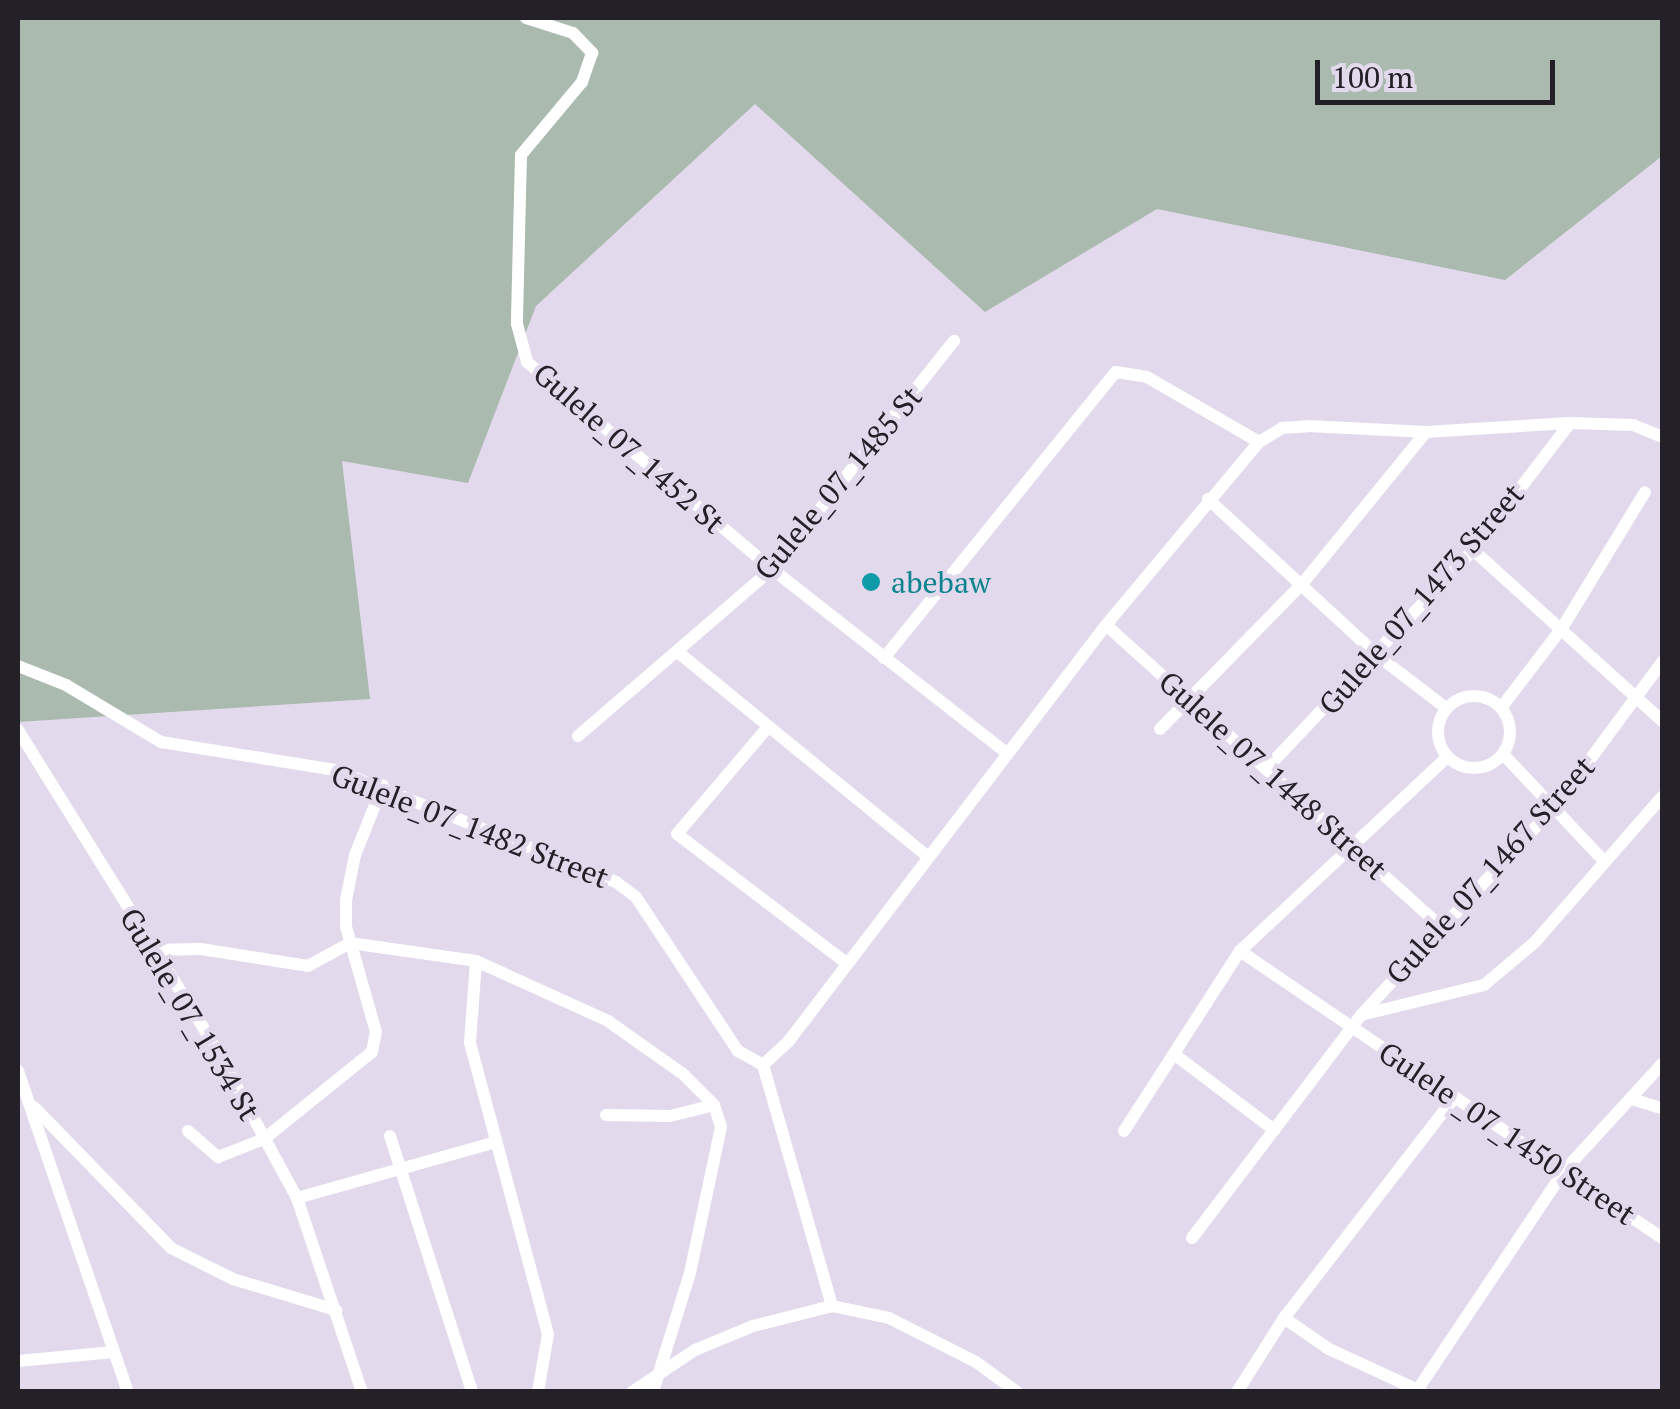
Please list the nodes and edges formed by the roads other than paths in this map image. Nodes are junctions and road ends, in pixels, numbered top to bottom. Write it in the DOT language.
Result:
graph roads {
  1 [pos="526,18"];
  2 [pos="954,341"];
  3 [pos="1570,423"];
  4 [pos="1426,432"];
  5 [pos="1662,437"];
  6 [pos="1259,442"];
  7 [pos="1645,492"];
  8 [pos="1208,498"];
  9 [pos="1473,550"];
  10 [pos="772,569"];
  11 [pos="1302,584"];
  12 [pos="1106,625"];
  13 [pos="1562,628"];
  14 [pos="679,653"];
  15 [pos="1378,656"];
  16 [pos="884,658"];
  17 [pos="1662,662"];
  18 [pos="18,666"];
  19 [pos="1638,695"];
  20 [pos="1186,697"];
  21 [pos="1446,708"];
  22 [pos="1502,708"];
  23 [pos="1662,720"];
  24 [pos="768,728"];
  25 [pos="1160,728"];
  26 [pos="18,730"];
  27 [pos="578,736"];
  28 [pos="1007,753"];
  29 [pos="1502,754"];
  30 [pos="1447,757"];
  31 [pos="1266,769"];
  32 [pos="382,785"];
  33 [pos="1662,798"];
  34 [pos="1557,804"];
  35 [pos="1351,842"];
  36 [pos="926,856"];
  37 [pos="1604,861"];
  38 [pos="1440,926"];
  39 [pos="350,943"];
  40 [pos="152,950"];
  41 [pos="1240,951"];
  42 [pos="476,962"];
  43 [pos="846,962"];
  44 [pos="1361,1015"];
  45 [pos="1352,1028"];
  46 [pos="1174,1054"];
  47 [pos="1662,1064"];
  48 [pos="763,1065"];
  49 [pos="18,1070"];
  50 [pos="21,1088"];
  51 [pos="1454,1098"];
  52 [pos="1636,1100"];
  53 [pos="714,1105"];
  54 [pos="34,1107"];
  55 [pos="1662,1108"];
  56 [pos="606,1115"];
  57 [pos="1274,1130"];
  58 [pos="1124,1131"];
  59 [pos="188,1132"];
  60 [pos="390,1136"];
  61 [pos="264,1138"];
  62 [pos="493,1143"];
  63 [pos="399,1170"];
  64 [pos="1563,1172"];
  65 [pos="297,1198"];
  66 [pos="1192,1238"];
  67 [pos="1662,1238"];
  68 [pos="832,1306"];
  69 [pos="336,1310"];
  70 [pos="1284,1318"];
  71 [pos="114,1352"];
  72 [pos="18,1362"];
  73 [pos="660,1368"];
  74 [pos="1418,1391"];
  75 [pos="128,1392"];
  76 [pos="362,1392"];
  77 [pos="472,1392"];
  78 [pos="538,1392"];
  79 [pos="632,1392"];
  80 [pos="653,1392"];
  81 [pos="1017,1392"];
  82 [pos="1237,1392"];
  1 -- 10 [label="street, Gulele_07_1452 St"];
  2 -- 10 [label="street, Gulele_07_1485 St"];
  3 -- 4 [label="street"];
  3 -- 5 [label="street"];
  3 -- 9 [label="street, Gulele_07_1473 Street"];
  4 -- 6 [label="street"];
  4 -- 11 [label="street"];
  6 -- 8 [label="street"];
  6 -- 16 [label="street"];
  7 -- 13 [label="street"];
  8 -- 11 [label="street"];
  8 -- 12 [label="street"];
  9 -- 13 [label="street"];
  9 -- 15 [label="street, Gulele_07_1473 Street"];
  10 -- 14 [label="street, Gulele_07_1485 St"];
  10 -- 16 [label="street"];
  11 -- 15 [label="street"];
  11 -- 20 [label="street"];
  12 -- 20 [label="street, Gulele_07_1448 Street"];
  12 -- 28 [label="street"];
  13 -- 19 [label="street"];
  13 -- 22 [label="street"];
  14 -- 24 [label="street"];
  14 -- 27 [label="street, Gulele_07_1485 St"];
  15 -- 21 [label="street"];
  15 -- 31 [label="street, Gulele_07_1473 Street"];
  16 -- 28 [label="street"];
  17 -- 19 [label="street, Gulele_07_1467 Street"];
  18 -- 32 [label="street, Gulele_07_1482 Street"];
  19 -- 23 [label="street"];
  19 -- 34 [label="street, Gulele_07_1467 Street"];
  20 -- 25 [label="street"];
  20 -- 31 [label="street, Gulele_07_1448 Street"];
  21 -- 22 [label="street"];
  21 -- 30 [label="street"];
  22 -- 29 [label="street"];
  24 -- 36 [label="street"];
  24 -- 43 [label="street"];
  26 -- 40 [label="street, Gulele_07_1534 St"];
  28 -- 36 [label="street"];
  29 -- 30 [label="street"];
  29 -- 34 [label="street"];
  30 -- 35 [label="street"];
  31 -- 35 [label="street, Gulele_07_1448 Street"];
  32 -- 39 [label="street"];
  32 -- 48 [label="street, Gulele_07_1482 Street"];
  33 -- 37 [label="street"];
  34 -- 37 [label="street"];
  34 -- 38 [label="street, Gulele_07_1467 Street"];
  35 -- 38 [label="street, Gulele_07_1448 Street"];
  35 -- 41 [label="street"];
  36 -- 43 [label="street"];
  37 -- 44 [label="street"];
  38 -- 44 [label="street, Gulele_07_1467 Street"];
  39 -- 40 [label="street"];
  39 -- 42 [label="street"];
  39 -- 61 [label="street"];
  40 -- 61 [label="street, Gulele_07_1534 St"];
  41 -- 45 [label="street, Gulele _07_1450 Street"];
  41 -- 46 [label="street"];
  42 -- 53 [label="street"];
  42 -- 62 [label="street"];
  43 -- 48 [label="street"];
  44 -- 45 [label="street, Gulele_07_1467 Street"];
  45 -- 51 [label="street, Gulele _07_1450 Street"];
  45 -- 57 [label="street, Gulele_07_1467 Street"];
  46 -- 57 [label="street"];
  46 -- 58 [label="street"];
  47 -- 52 [label="street"];
  48 -- 68 [label="street"];
  49 -- 50 [label="street"];
  50 -- 54 [label="street"];
  51 -- 64 [label="street, Gulele _07_1450 Street"];
  51 -- 70 [label="street"];
  52 -- 55 [label="street"];
  52 -- 64 [label="street"];
  53 -- 56 [label="street"];
  53 -- 73 [label="street"];
  54 -- 69 [label="street"];
  54 -- 71 [label="street"];
  57 -- 66 [label="street, Gulele_07_1467 Street"];
  59 -- 61 [label="street"];
  60 -- 63 [label="street"];
  61 -- 65 [label="street, Gulele_07_1534 St"];
  62 -- 63 [label="street"];
  62 -- 78 [label="street"];
  63 -- 65 [label="street"];
  63 -- 77 [label="street"];
  64 -- 67 [label="street, Gulele _07_1450 Street"];
  64 -- 74 [label="street"];
  65 -- 69 [label="street, Gulele_07_1534 St"];
  68 -- 73 [label="street"];
  68 -- 81 [label="street"];
  69 -- 76 [label="street, Gulele_07_1534 St"];
  70 -- 74 [label="street"];
  70 -- 82 [label="street"];
  71 -- 72 [label="street"];
  71 -- 75 [label="street"];
  73 -- 79 [label="street"];
  73 -- 80 [label="street"];
}
